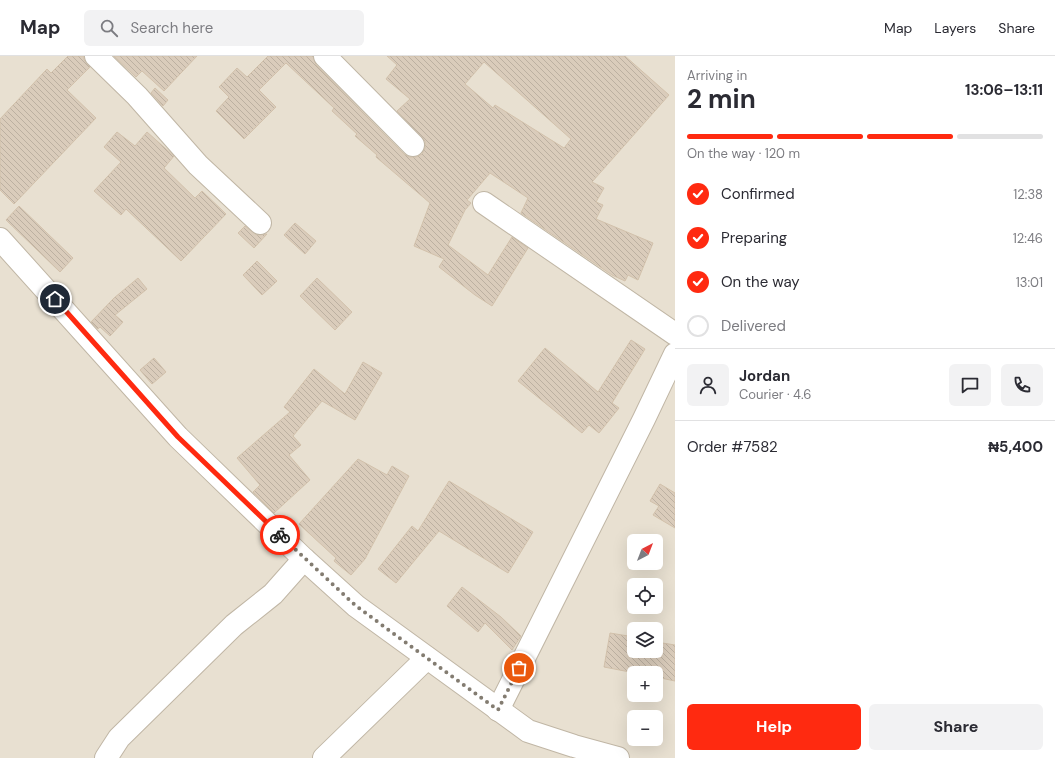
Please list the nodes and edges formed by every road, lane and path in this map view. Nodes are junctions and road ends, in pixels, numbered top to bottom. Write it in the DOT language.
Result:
graph roads {
  1 [pos="96,56"];
  2 [pos="325,56"];
  3 [pos="413,145"];
  4 [pos="484,203"];
  5 [pos="260,223"];
  6 [pos="0,239"];
  7 [pos="675,334"];
  8 [pos="675,354"];
  9 [pos="304,559"];
  10 [pos="427,658"];
  11 [pos="498,710"];
  12 [pos="106,758"];
  13 [pos="324,758"];
  14 [pos="618,758"];
  1 -- 5 [label="street"];
  2 -- 3 [label="street"];
  4 -- 7 [label="street"];
  6 -- 9 [label="street"];
  8 -- 11 [label="street"];
  9 -- 10 [label="street"];
  9 -- 12 [label="street"];
  10 -- 11 [label="street"];
  10 -- 13 [label="street"];
  11 -- 14 [label="street"];
}
